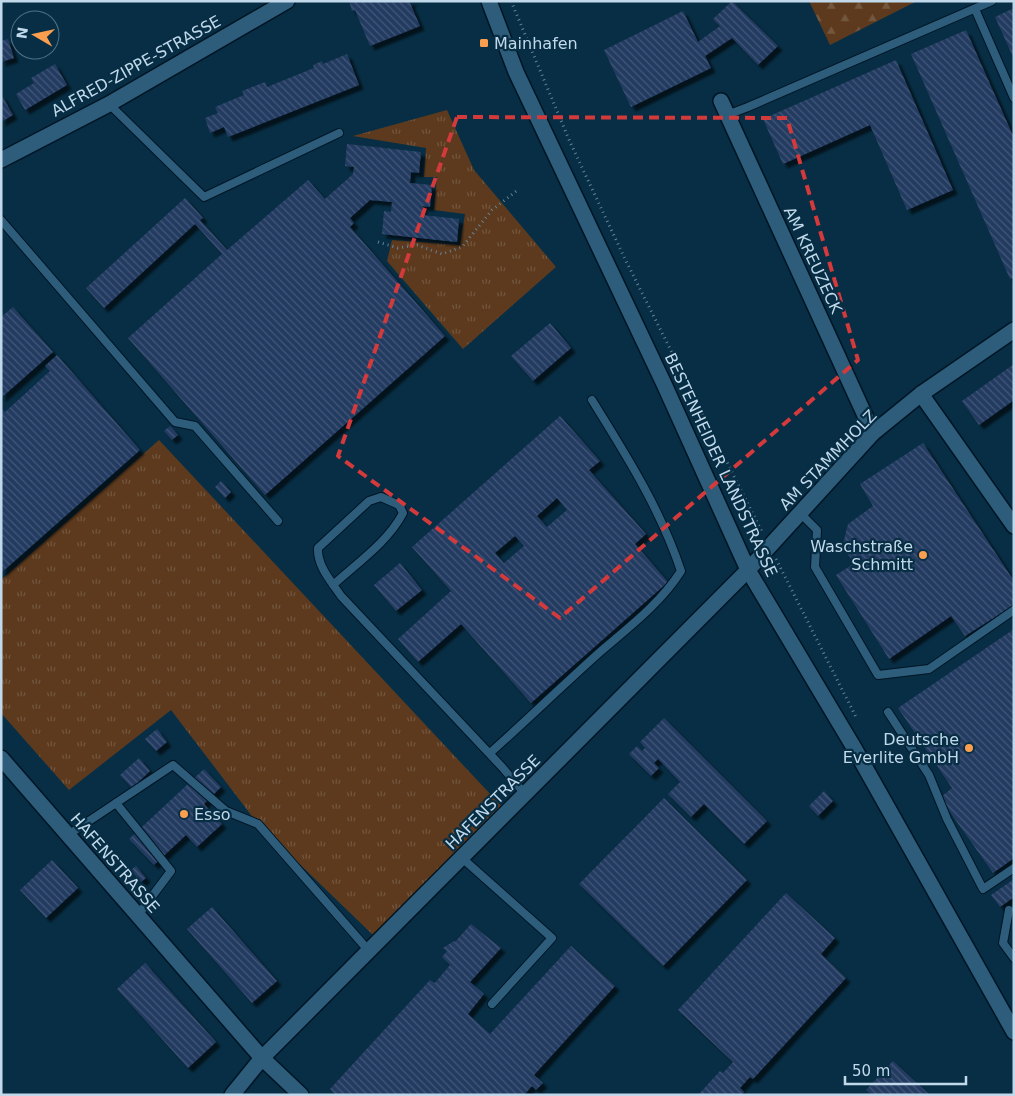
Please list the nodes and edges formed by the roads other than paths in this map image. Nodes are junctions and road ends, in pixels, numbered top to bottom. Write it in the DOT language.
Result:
graph roads {
  1 [pos="287,1"];
  2 [pos="489,1"];
  3 [pos="992,1"];
  4 [pos="975,8"];
  5 [pos="1014,98"];
  6 [pos="109,104"];
  7 [pos="724,108"];
  8 [pos="339,133"];
  9 [pos="1,160"];
  10 [pos="1,220"];
  11 [pos="1014,330"];
  12 [pos="921,394"];
  13 [pos="592,400"];
  14 [pos="873,433"];
  15 [pos="800,513"];
  16 [pos="278,520"];
  17 [pos="1014,526"];
  18 [pos="748,570"];
  19 [pos="333,585"];
  20 [pos="1014,610"];
  21 [pos="888,712"];
  22 [pos="490,753"];
  23 [pos="1,758"];
  24 [pos="525,794"];
  25 [pos="116,803"];
  26 [pos="68,835"];
  27 [pos="462,858"];
  28 [pos="1014,868"];
  29 [pos="1009,910"];
  30 [pos="138,915"];
  31 [pos="369,951"];
  32 [pos="1014,958"];
  33 [pos="492,1004"];
  34 [pos="1014,1032"];
  35 [pos="262,1058"];
  36 [pos="232,1095"];
  37 [pos="301,1095"];
  1 -- 6 [label="street, ALFRED-ZIPPE-STRASSE"];
  2 -- 18 [label="street, BESTENHEIDER LANDSTRASSE"];
  3 -- 4 [label="lane"];
  4 -- 5 [label="lane"];
  4 -- 7 [label="lane"];
  6 -- 8 [label="lane"];
  6 -- 9 [label="street, ALFRED-ZIPPE-STRASSE"];
  7 -- 14 [label="street, AM KREUZECK"];
  10 -- 16 [label="lane"];
  11 -- 12 [label="street, AM STAMMHOLZ"];
  12 -- 14 [label="street, AM STAMMHOLZ"];
  12 -- 17 [label="street"];
  13 -- 22 [label="lane"];
  14 -- 15 [label="street, AM STAMMHOLZ"];
  15 -- 18 [label="street, AM STAMMHOLZ"];
  15 -- 20 [label="lane"];
  18 -- 24 [label="street, HAFENSTRASSE"];
  18 -- 34 [label="street, BESTENHEIDER LANDSTRASSE"];
  19 -- 19 [label="lane"];
  19 -- 22 [label="lane"];
  21 -- 28 [label="lane"];
  22 -- 24 [label="lane"];
  23 -- 26 [label="street, HAFENSTRASSE"];
  24 -- 27 [label="street, HAFENSTRASSE"];
  25 -- 26 [label="lane"];
  25 -- 30 [label="lane"];
  25 -- 31 [label="lane"];
  26 -- 30 [label="street, HAFENSTRASSE"];
  27 -- 31 [label="street, HAFENSTRASSE"];
  27 -- 33 [label="lane"];
  29 -- 32 [label="lane"];
  30 -- 35 [label="street, HAFENSTRASSE"];
  31 -- 35 [label="street, HAFENSTRASSE"];
  35 -- 36 [label="street, HAFENSTRASSE"];
  35 -- 37 [label="street"];
}
